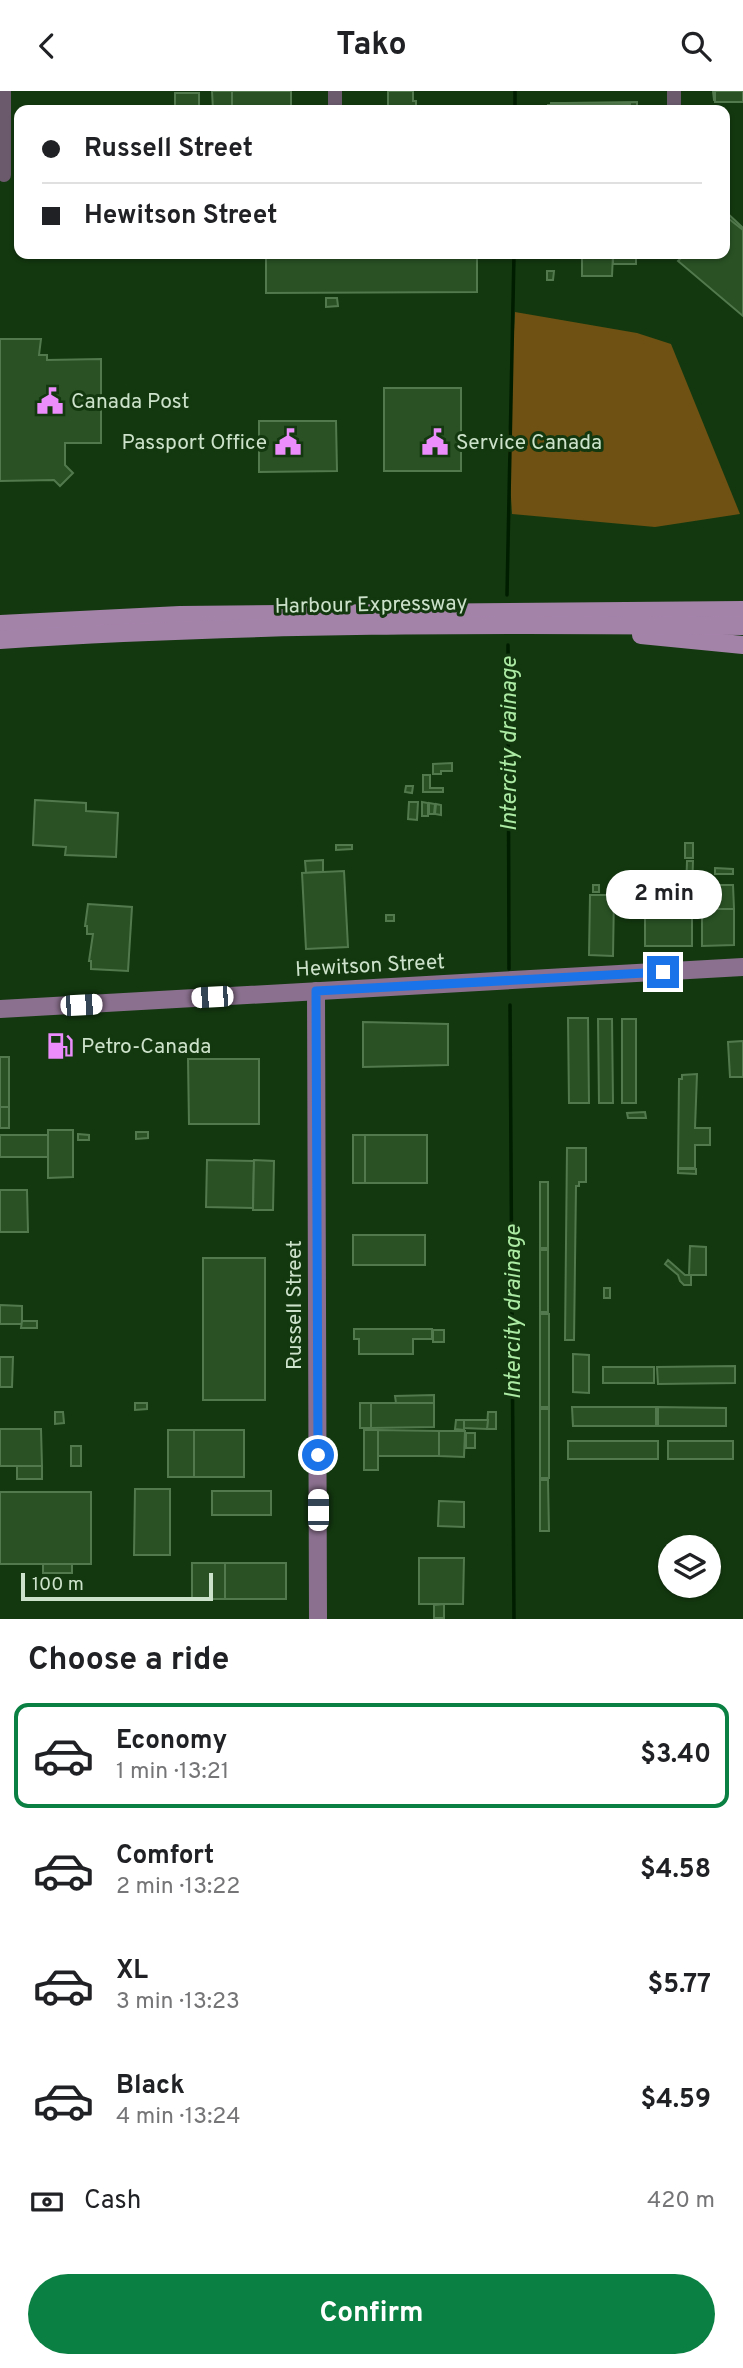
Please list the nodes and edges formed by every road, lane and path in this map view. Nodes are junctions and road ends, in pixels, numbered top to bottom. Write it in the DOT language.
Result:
graph roads {
  1 [pos="4,91"];
  2 [pos="8,175"];
  3 [pos="743,604"];
  4 [pos="743,610"];
  5 [pos="686,611"];
  6 [pos="555,624"];
  7 [pos="743,626"];
  8 [pos="2,633"];
  9 [pos="743,645"];
  10 [pos="743,967"];
  11 [pos="316,991"];
  12 [pos="0,1009"];
  13 [pos="318,1619"];
  1 -- 2 [label="street"];
  3 -- 5 [label="main road"];
  4 -- 5 [label="main road, Harbour Expressway"];
  5 -- 8 [label="main road, Harbour Expressway"];
  6 -- 7 [label="main road, Harbour Expressway"];
  6 -- 8 [label="main road, Harbour Expressway"];
  6 -- 9 [label="main road"];
  10 -- 11 [label="street, Hewitson Street"];
  11 -- 12 [label="street, Hewitson Street"];
  11 -- 13 [label="street, Russell Street"];
}
